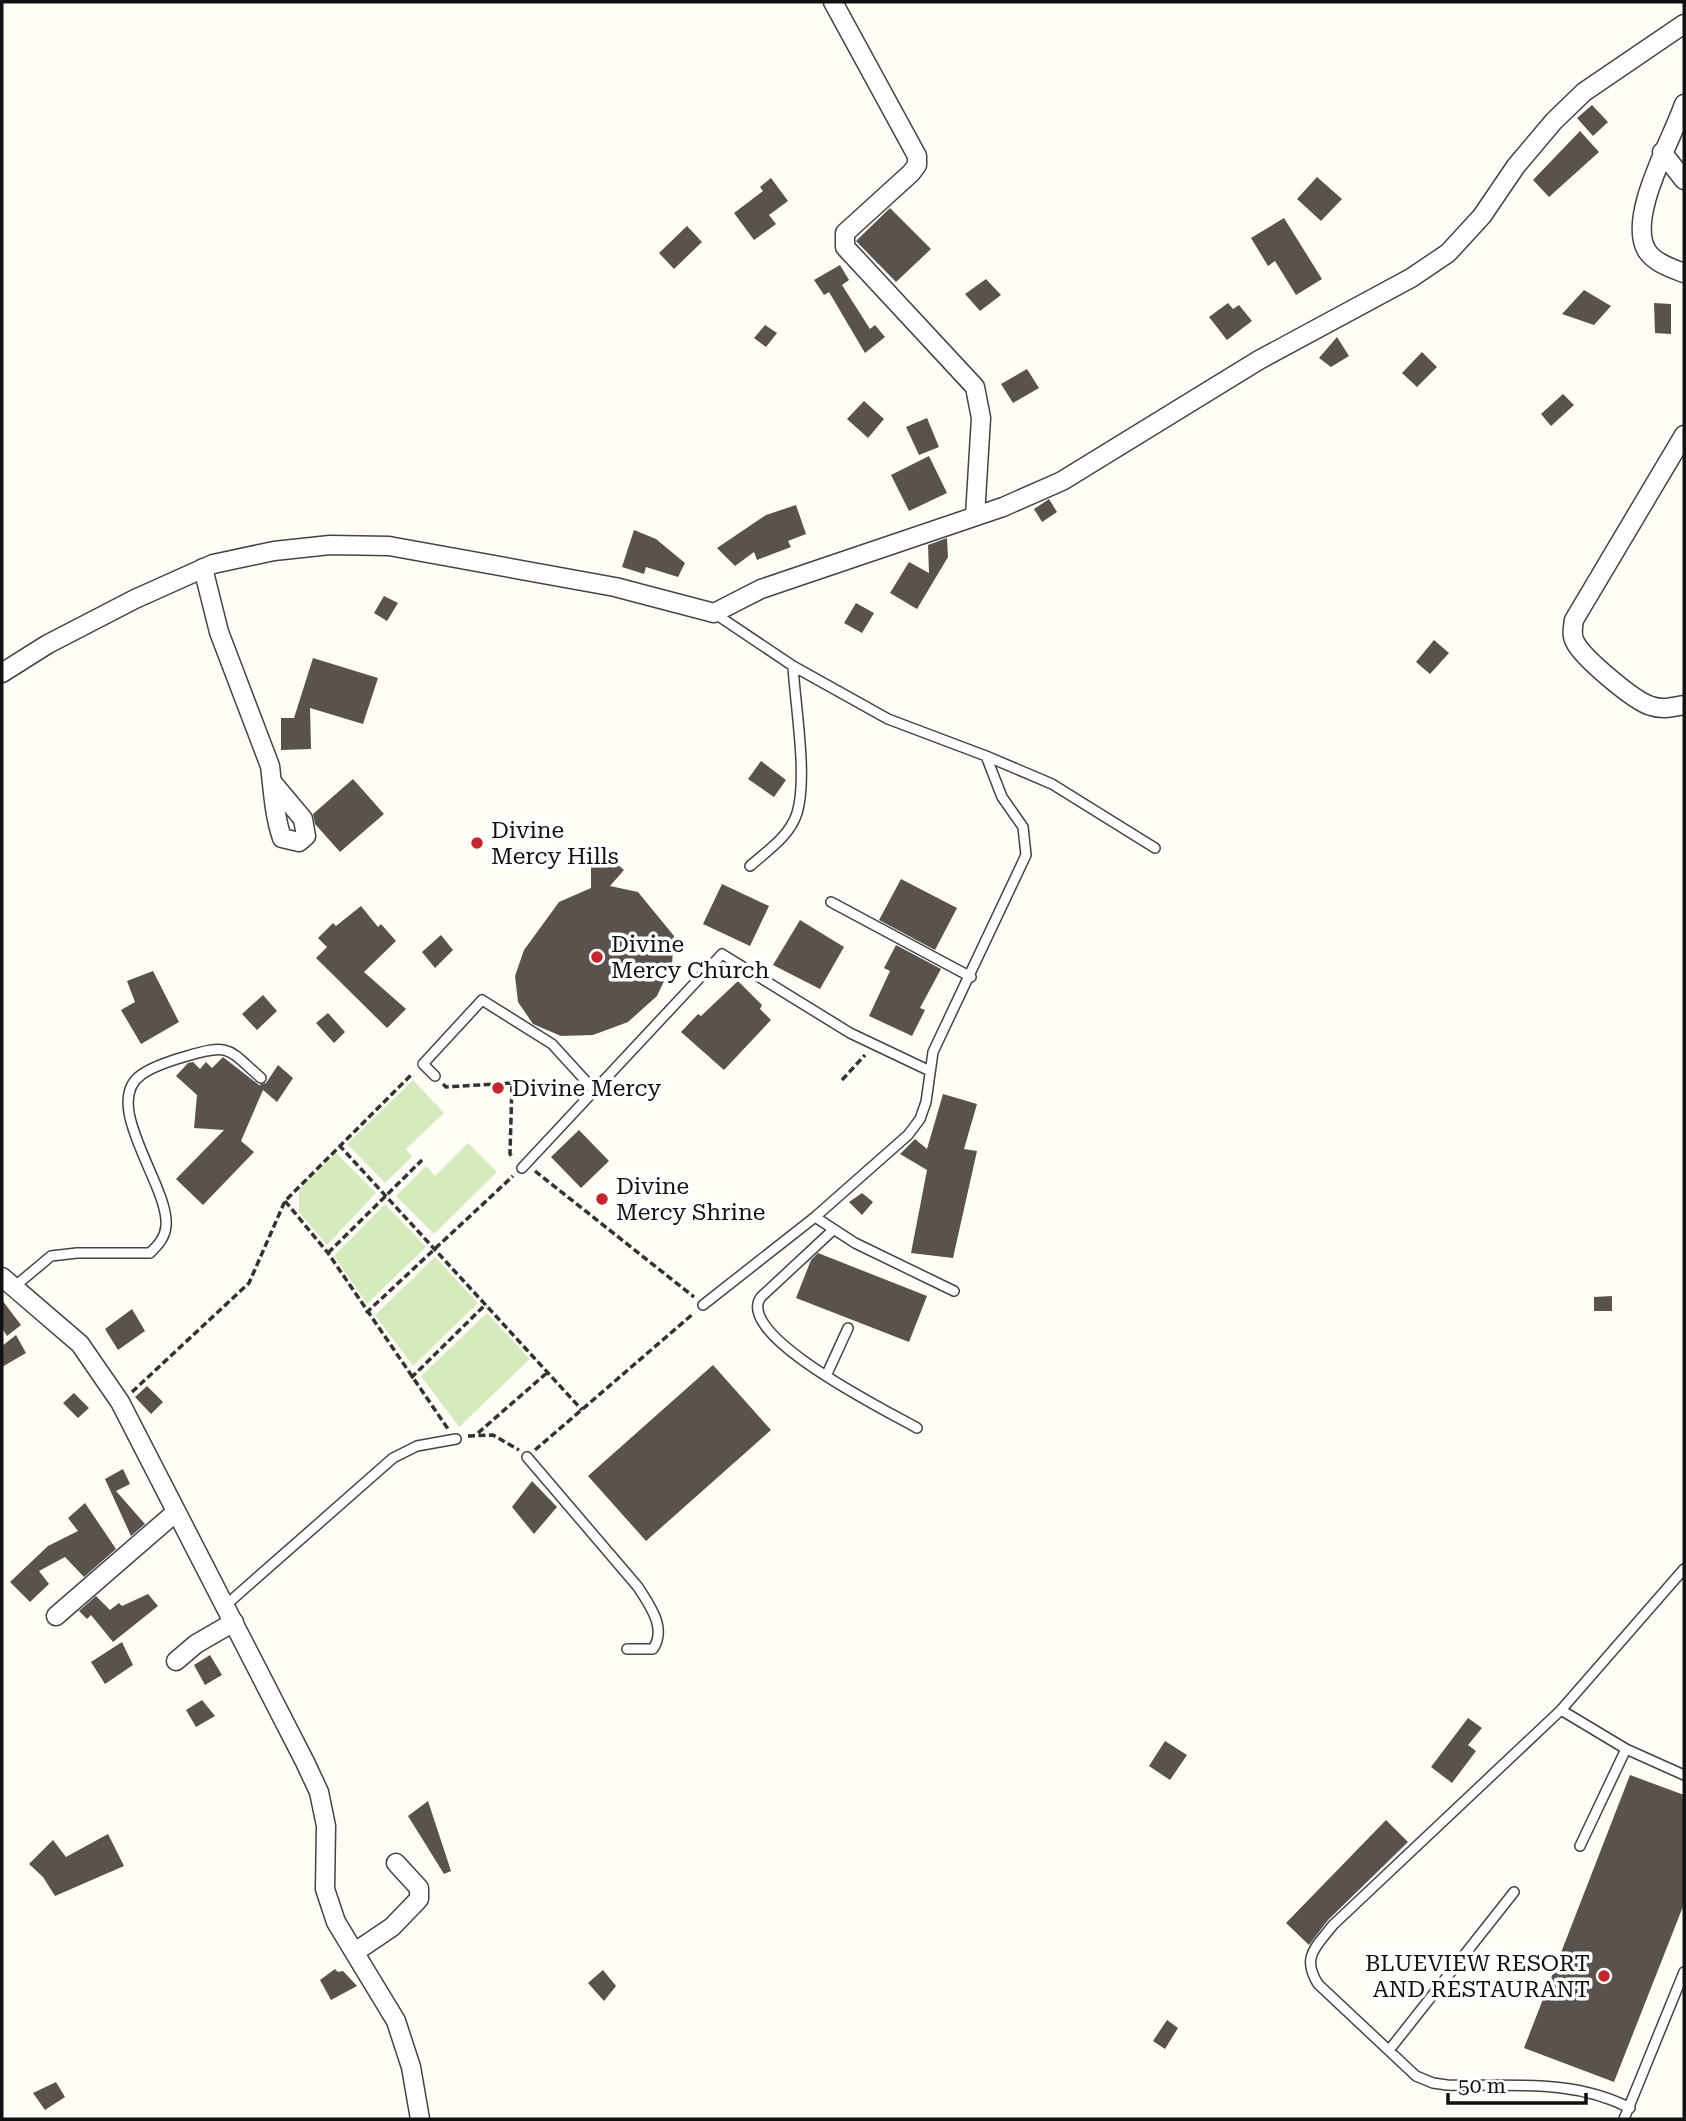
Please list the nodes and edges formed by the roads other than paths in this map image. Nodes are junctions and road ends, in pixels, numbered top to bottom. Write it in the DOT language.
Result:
graph roads {
  1 [pos="834,2"];
  2 [pos="1684,24"];
  3 [pos="1684,104"];
  4 [pos="1662,152"];
  5 [pos="1684,180"];
  6 [pos="1684,273"];
  7 [pos="1684,436"];
  8 [pos="975,516"];
  9 [pos="203,568"];
  10 [pos="714,612"];
  11 [pos="793,666"];
  12 [pos="2,673"];
  13 [pos="1684,705"];
  14 [pos="986,756"];
  15 [pos="272,782"];
  16 [pos="1155,848"];
  17 [pos="750,866"];
  18 [pos="831,902"];
  19 [pos="971,977"];
  20 [pos="930,1071"];
  21 [pos="435,1076"];
  22 [pos="261,1078"];
  23 [pos="594,1090"];
  24 [pos="524,1165"];
  25 [pos="815,1217"];
  26 [pos="832,1231"];
  27 [pos="8,1282"];
  28 [pos="954,1291"];
  29 [pos="703,1305"];
  30 [pos="848,1328"];
  31 [pos="826,1376"];
  32 [pos="917,1428"];
  33 [pos="456,1439"];
  34 [pos="527,1457"];
  35 [pos="176,1512"];
  36 [pos="1684,1569"];
  37 [pos="226,1605"];
  38 [pos="56,1616"];
  39 [pos="234,1622"];
  40 [pos="627,1650"];
  41 [pos="176,1661"];
  42 [pos="1561,1710"];
  43 [pos="1626,1749"];
  44 [pos="1684,1774"];
  45 [pos="1580,1846"];
  46 [pos="396,1863"];
  47 [pos="1514,1892"];
  48 [pos="355,1952"];
  49 [pos="1684,1972"];
  50 [pos="1390,2049"];
  51 [pos="1630,2108"];
  52 [pos="420,2119"];
  53 [pos="1624,2119"];
  1 -- 8 [label="street"];
  2 -- 8 [label="street"];
  3 -- 4 [label="street"];
  4 -- 5 [label="street"];
  4 -- 6 [label="street"];
  7 -- 13 [label="street"];
  8 -- 10 [label="street"];
  9 -- 10 [label="street"];
  9 -- 12 [label="street"];
  9 -- 15 [label="street"];
  10 -- 11 [label="lane"];
  11 -- 14 [label="lane"];
  11 -- 17 [label="lane"];
  14 -- 16 [label="lane"];
  14 -- 19 [label="lane"];
  18 -- 19 [label="lane"];
  19 -- 20 [label="lane"];
  20 -- 23 [label="lane"];
  20 -- 25 [label="lane"];
  21 -- 23 [label="lane"];
  22 -- 27 [label="lane"];
  23 -- 24 [label="lane"];
  25 -- 26 [label="lane"];
  25 -- 29 [label="lane"];
  26 -- 28 [label="lane"];
  26 -- 31 [label="lane"];
  27 -- 35 [label="street"];
  30 -- 31 [label="lane"];
  31 -- 32 [label="lane"];
  33 -- 37 [label="lane"];
  34 -- 40 [label="lane"];
  35 -- 37 [label="street"];
  35 -- 38 [label="street"];
  36 -- 42 [label="lane"];
  37 -- 39 [label="street"];
  39 -- 41 [label="street"];
  39 -- 48 [label="street"];
  42 -- 43 [label="lane"];
  42 -- 50 [label="lane"];
  43 -- 44 [label="lane"];
  43 -- 45 [label="lane"];
  46 -- 48 [label="street"];
  47 -- 50 [label="lane"];
  48 -- 52 [label="street"];
  49 -- 51 [label="lane"];
  50 -- 51 [label="lane"];
  51 -- 53 [label="lane"];
}
